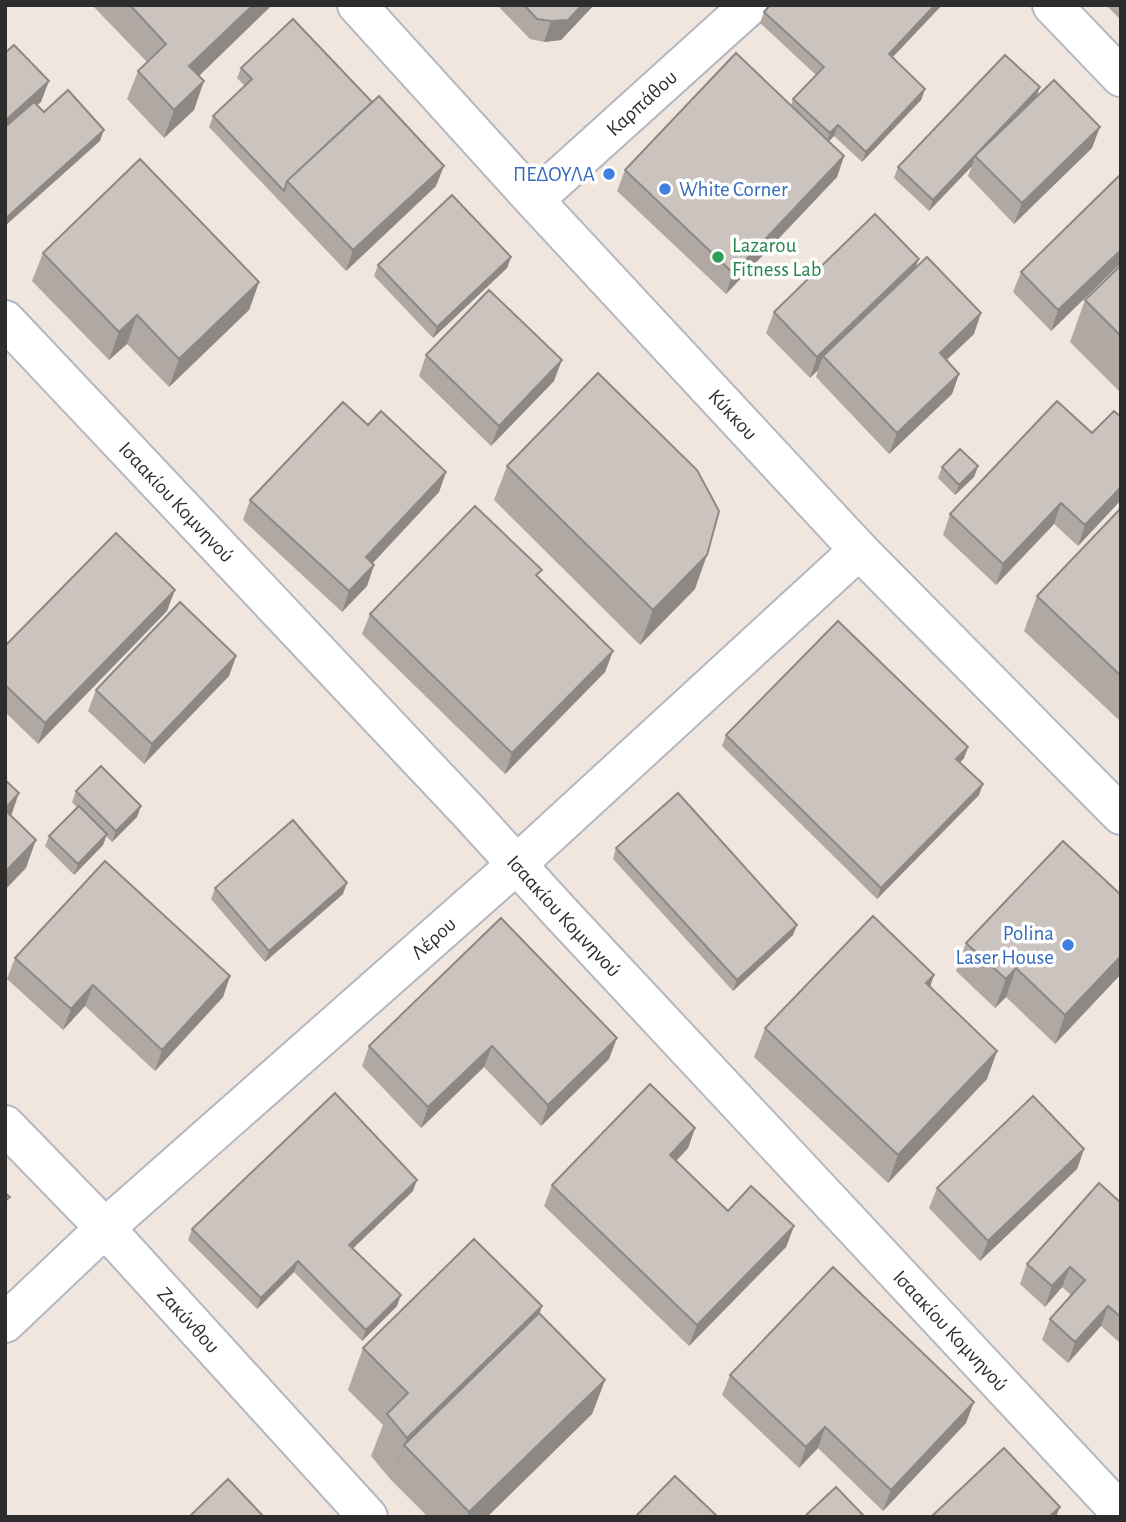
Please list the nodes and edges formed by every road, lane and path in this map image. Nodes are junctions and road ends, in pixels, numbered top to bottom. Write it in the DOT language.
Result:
graph roads {
  1 [pos="357,5"];
  2 [pos="750,5"];
  3 [pos="1052,5"];
  4 [pos="1121,77"];
  5 [pos="534,200"];
  6 [pos="5,320"];
  7 [pos="859,550"];
  8 [pos="1121,814"];
  9 [pos="517,864"];
  10 [pos="5,1125"];
  11 [pos="105,1228"];
  12 [pos="5,1323"];
  13 [pos="1121,1513"];
  14 [pos="368,1517"];
  1 -- 5 [label="street, Κύκκου"];
  2 -- 5 [label="street, Καρπάθου"];
  3 -- 4 [label="street"];
  5 -- 7 [label="street, Κύκκου"];
  6 -- 9 [label="street, Ισαακίου Κομνηνού"];
  7 -- 8 [label="street, Κύκκου"];
  7 -- 9 [label="street, Λέρου"];
  9 -- 11 [label="street, Λέρου"];
  9 -- 13 [label="street, Ισαακίου Κομνηνού"];
  10 -- 11 [label="street, Ζακύνθου"];
  11 -- 12 [label="street, Λέρου"];
  11 -- 14 [label="street, Ζακύνθου"];
}
